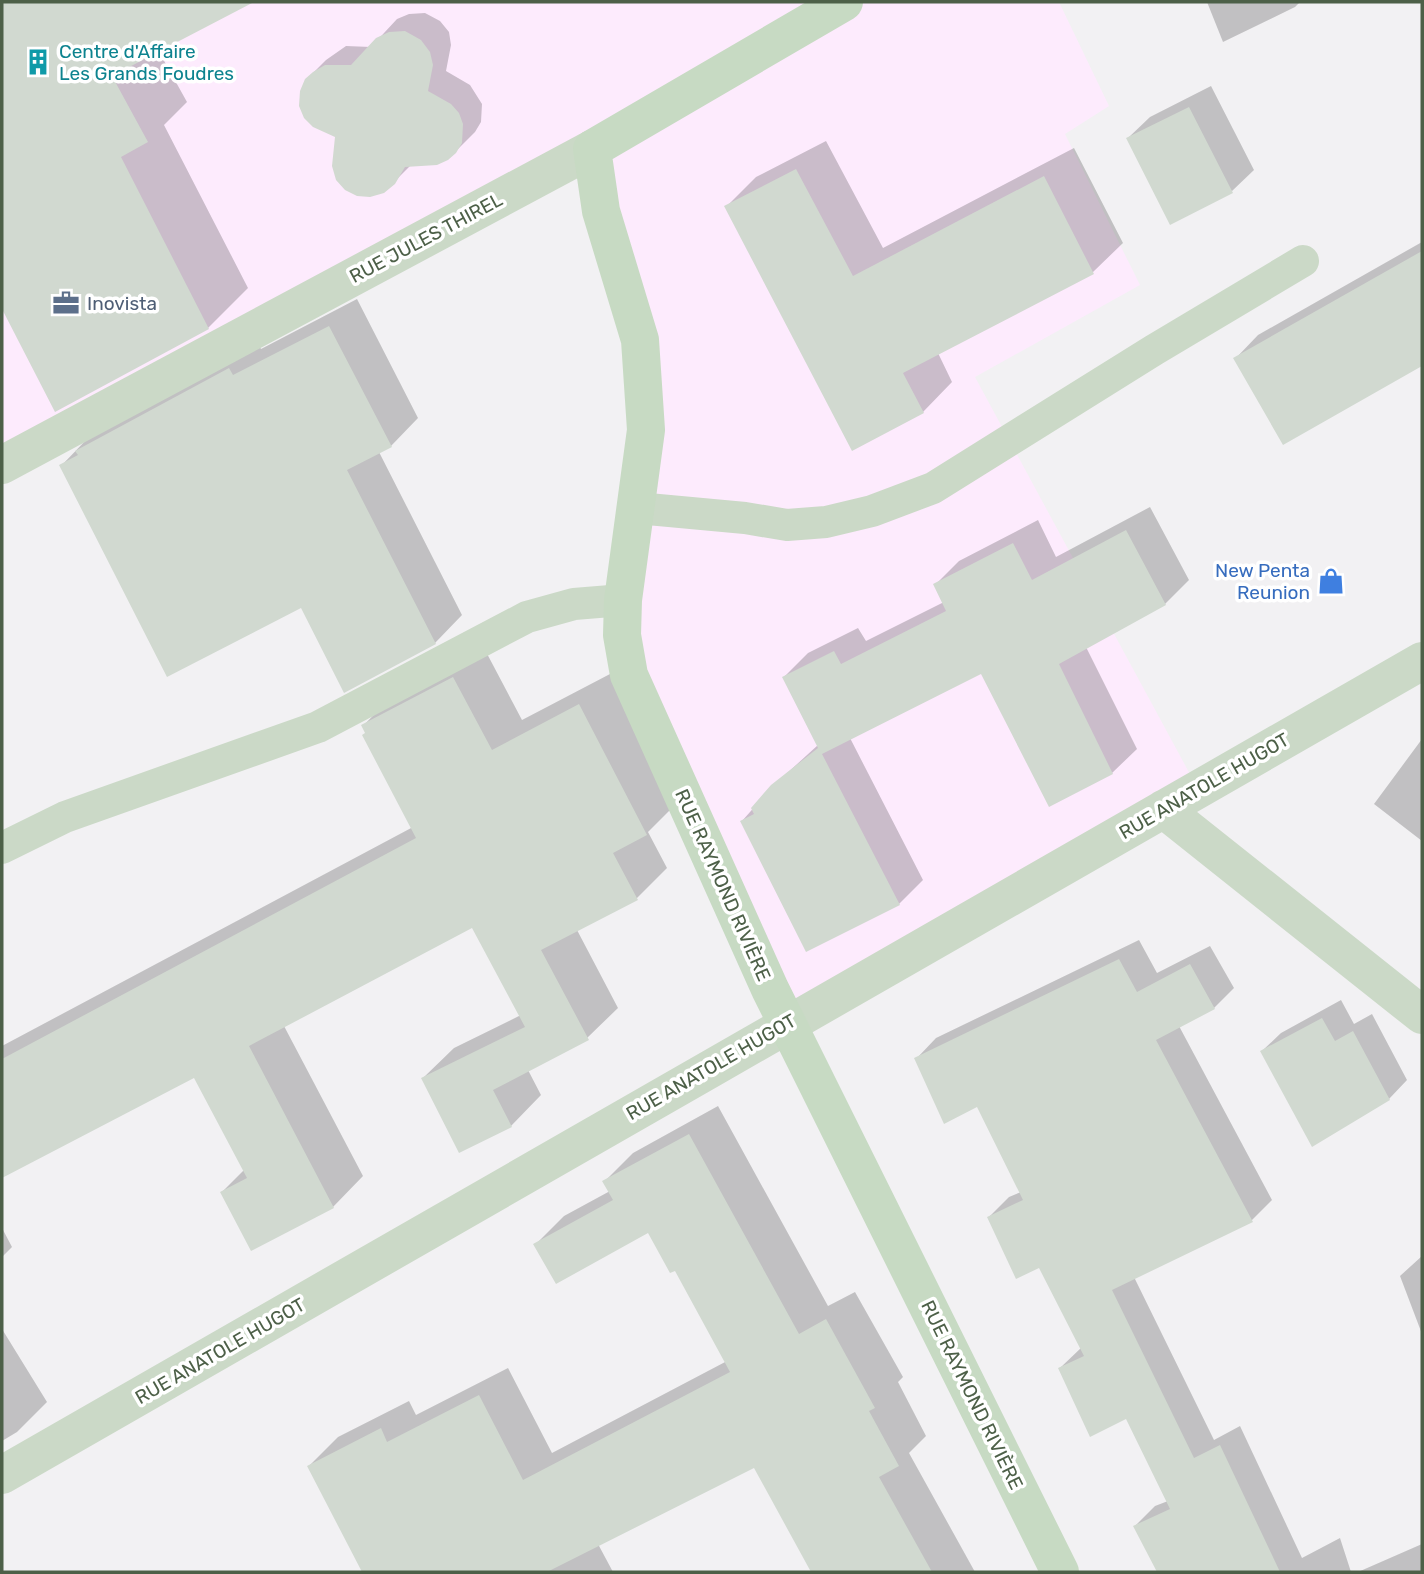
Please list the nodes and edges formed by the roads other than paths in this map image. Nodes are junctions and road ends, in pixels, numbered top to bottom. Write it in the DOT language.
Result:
graph roads {
  1 [pos="844,2"];
  2 [pos="592,149"];
  3 [pos="1303,261"];
  4 [pos="2,465"];
  5 [pos="637,508"];
  6 [pos="623,600"];
  7 [pos="1422,661"];
  8 [pos="1163,809"];
  9 [pos="2,848"];
  10 [pos="1422,1015"];
  11 [pos="787,1023"];
  12 [pos="2,1475"];
  13 [pos="1060,1572"];
  1 -- 2 [label="street, RUE JULES THIREL"];
  2 -- 4 [label="street, RUE JULES THIREL"];
  2 -- 5 [label="street, RUE RAYMOND RIVIÈRE"];
  3 -- 5 [label="lane"];
  5 -- 6 [label="street, RUE RAYMOND RIVIÈRE"];
  6 -- 9 [label="lane"];
  6 -- 11 [label="street, RUE RAYMOND RIVIÈRE"];
  7 -- 8 [label="street, RUE ANATOLE HUGOT"];
  8 -- 10 [label="street"];
  8 -- 11 [label="street, RUE ANATOLE HUGOT"];
  11 -- 12 [label="street, RUE ANATOLE HUGOT"];
  11 -- 13 [label="street, RUE RAYMOND RIVIÈRE"];
}
